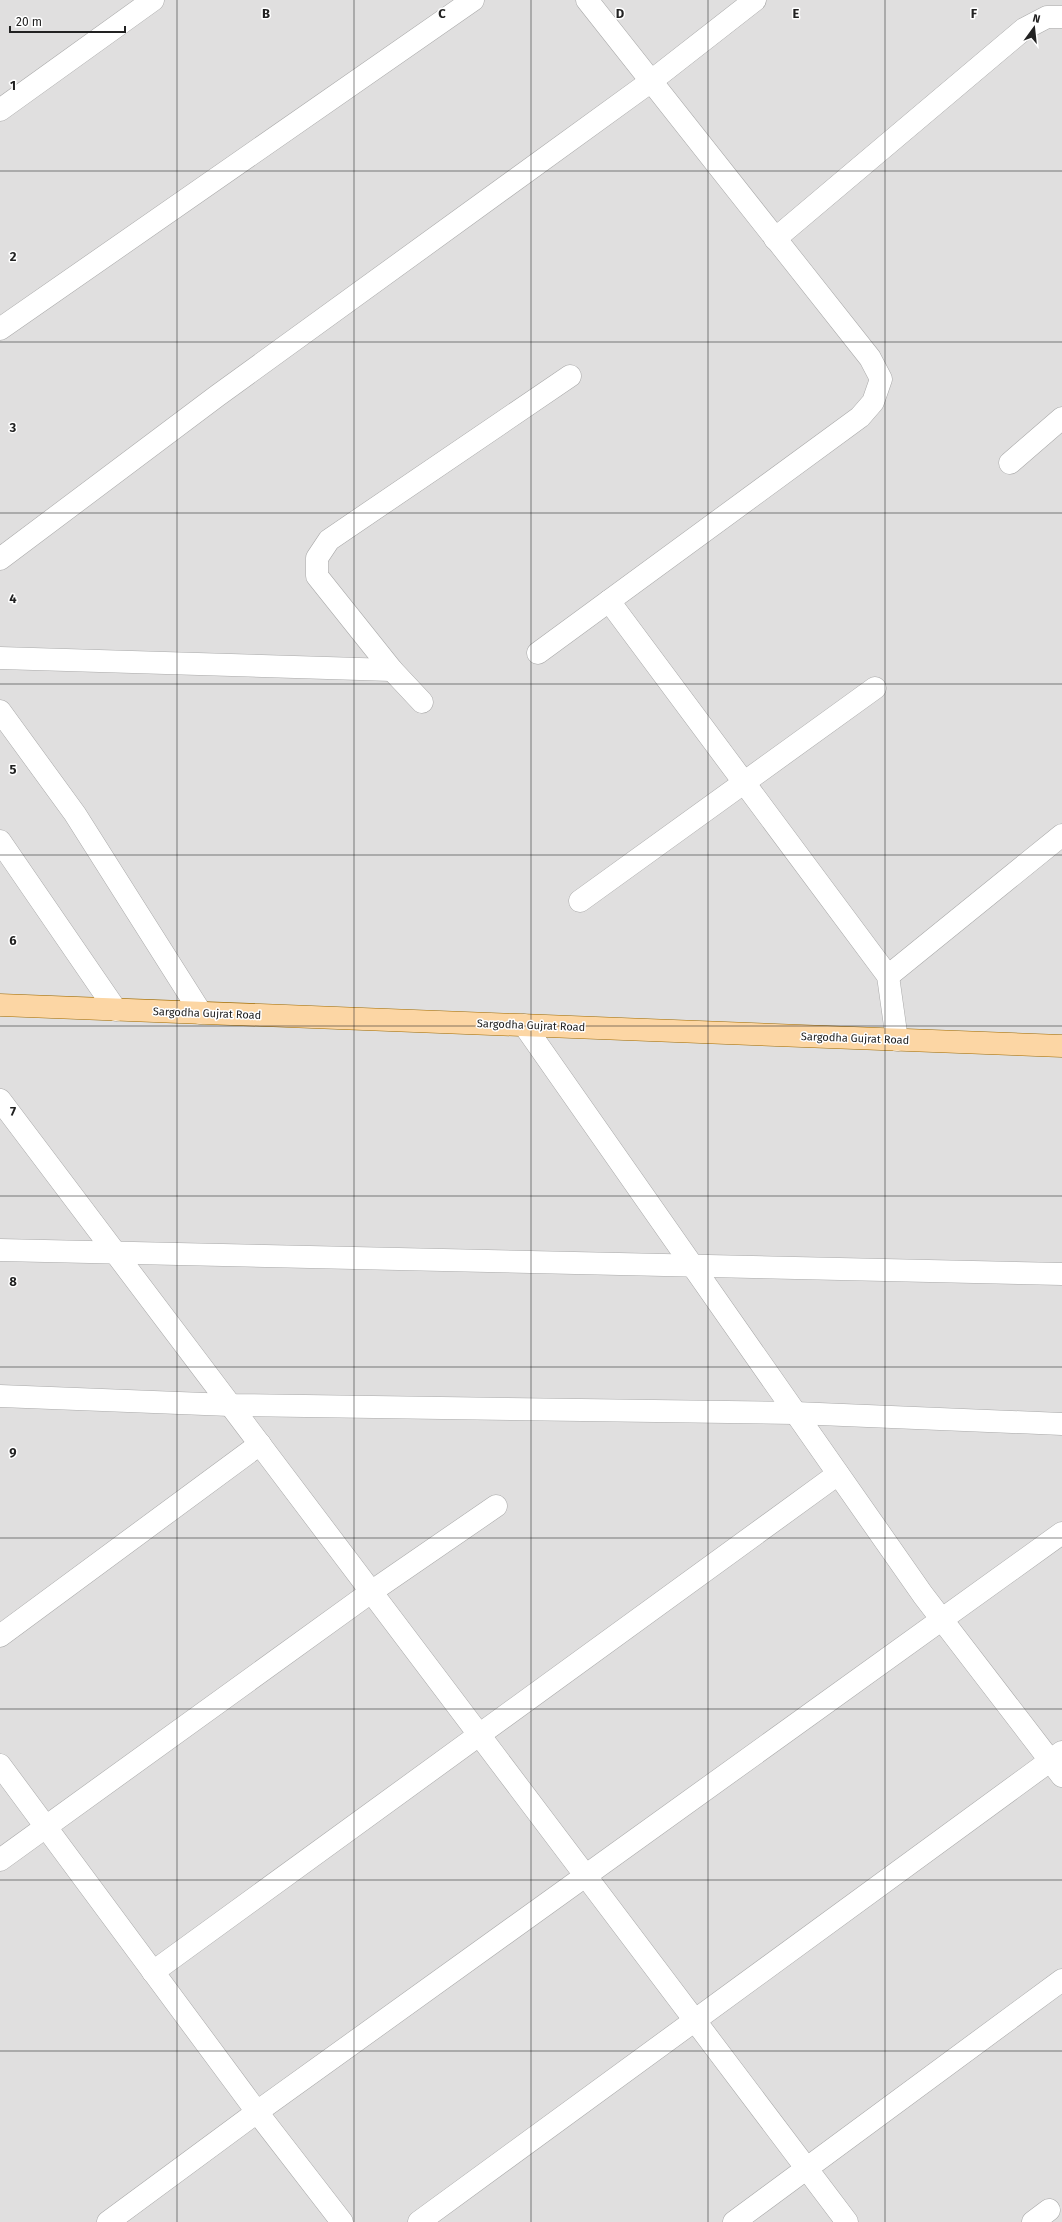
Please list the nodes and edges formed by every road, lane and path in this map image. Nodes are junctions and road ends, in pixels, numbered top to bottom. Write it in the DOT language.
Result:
graph roads {
  1 [pos="153,0"];
  2 [pos="473,0"];
  3 [pos="587,0"];
  4 [pos="755,0"];
  5 [pos="1062,17"];
  6 [pos="650,82"];
  7 [pos="0,110"];
  8 [pos="775,239"];
  9 [pos="0,329"];
  10 [pos="570,376"];
  11 [pos="1062,418"];
  12 [pos="1010,463"];
  13 [pos="0,559"];
  14 [pos="610,601"];
  15 [pos="538,653"];
  16 [pos="0,658"];
  17 [pos="392,670"];
  18 [pos="875,688"];
  19 [pos="422,702"];
  20 [pos="0,710"];
  21 [pos="744,781"];
  22 [pos="1062,835"];
  23 [pos="0,841"];
  24 [pos="580,901"];
  25 [pos="888,976"];
  26 [pos="0,1005"];
  27 [pos="116,1010"];
  28 [pos="201,1013"];
  29 [pos="524,1025"];
  30 [pos="897,1040"];
  31 [pos="1061,1048"];
  32 [pos="0,1100"];
  33 [pos="0,1250"];
  34 [pos="116,1254"];
  35 [pos="692,1266"];
  36 [pos="1062,1274"];
  37 [pos="0,1396"];
  38 [pos="230,1405"];
  39 [pos="795,1413"];
  40 [pos="1062,1424"];
  41 [pos="260,1444"];
  42 [pos="838,1474"];
  43 [pos="496,1506"];
  44 [pos="1062,1533"];
  45 [pos="371,1592"];
  46 [pos="942,1620"];
  47 [pos="0,1636"];
  48 [pos="480,1735"];
  49 [pos="1058,1763"];
  50 [pos="0,1765"];
  51 [pos="46,1827"];
  52 [pos="0,1860"];
  53 [pos="586,1875"];
  54 [pos="153,1972"];
  55 [pos="1062,1980"];
  56 [pos="695,2020"];
  57 [pos="257,2112"];
  58 [pos="806,2168"];
  59 [pos="108,2222"];
  60 [pos="342,2222"];
  61 [pos="419,2222"];
  62 [pos="734,2222"];
  63 [pos="847,2222"];
  1 -- 7 [label="street"];
  2 -- 9 [label="street"];
  3 -- 6 [label="street"];
  4 -- 6 [label="street"];
  5 -- 8 [label="street"];
  6 -- 8 [label="street"];
  6 -- 13 [label="street"];
  8 -- 14 [label="street"];
  10 -- 17 [label="street"];
  11 -- 12 [label="street"];
  14 -- 15 [label="street"];
  14 -- 21 [label="street"];
  16 -- 17 [label="street"];
  17 -- 19 [label="street"];
  18 -- 21 [label="street"];
  20 -- 28 [label="street"];
  21 -- 24 [label="street"];
  21 -- 25 [label="street"];
  22 -- 25 [label="street"];
  23 -- 27 [label="street"];
  25 -- 30 [label="street"];
  26 -- 27 [label="main road, Sargodha Gujrat Road"];
  27 -- 28 [label="main road, Sargodha Gujrat Road"];
  28 -- 29 [label="main road, Sargodha Gujrat Road"];
  29 -- 30 [label="main road, Sargodha Gujrat Road"];
  29 -- 35 [label="street"];
  30 -- 31 [label="main road, Sargodha Gujrat Road"];
  32 -- 34 [label="street"];
  33 -- 34 [label="street"];
  34 -- 35 [label="street"];
  34 -- 38 [label="street"];
  35 -- 36 [label="street"];
  35 -- 39 [label="street"];
  37 -- 38 [label="street"];
  38 -- 39 [label="street"];
  38 -- 41 [label="street"];
  39 -- 40 [label="street"];
  39 -- 42 [label="street"];
  41 -- 45 [label="street"];
  41 -- 47 [label="street"];
  42 -- 46 [label="street"];
  42 -- 48 [label="street"];
  43 -- 45 [label="street"];
  44 -- 46 [label="street"];
  45 -- 48 [label="street"];
  45 -- 51 [label="street"];
  46 -- 49 [label="street"];
  46 -- 53 [label="street"];
  48 -- 53 [label="street"];
  48 -- 54 [label="street"];
  49 -- 56 [label="street"];
  50 -- 51 [label="street"];
  51 -- 52 [label="street"];
  51 -- 54 [label="street"];
  53 -- 56 [label="street"];
  53 -- 57 [label="street"];
  54 -- 57 [label="street"];
  55 -- 58 [label="street"];
  56 -- 58 [label="street"];
  56 -- 61 [label="street"];
  57 -- 59 [label="street"];
  57 -- 60 [label="street"];
  58 -- 62 [label="street"];
  58 -- 63 [label="street"];
}
